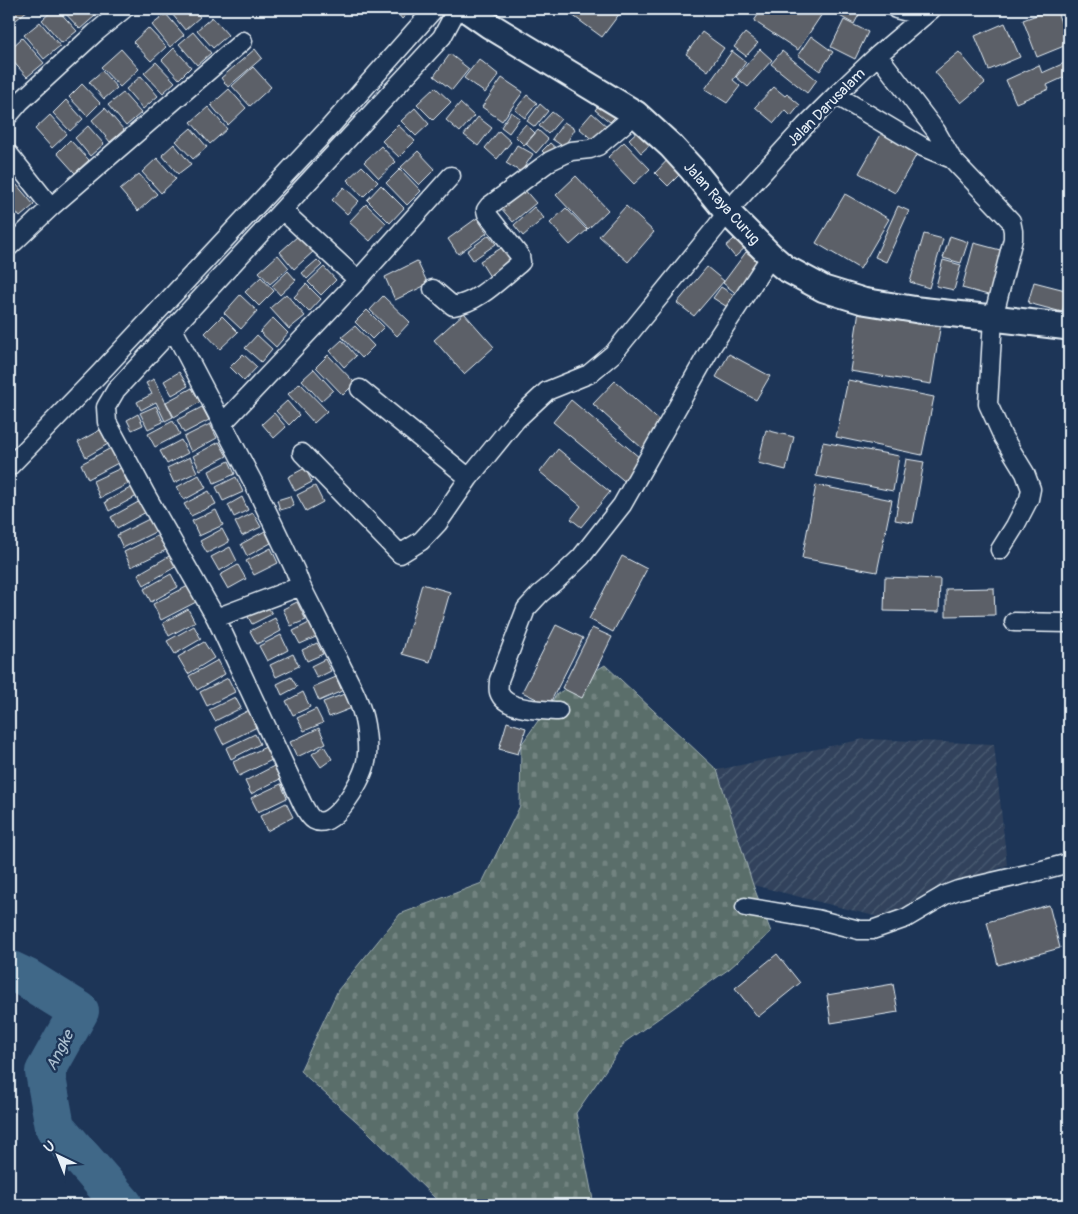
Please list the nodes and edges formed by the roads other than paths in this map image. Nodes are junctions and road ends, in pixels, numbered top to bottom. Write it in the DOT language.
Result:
graph roads {
  1 [pos="124,9"];
  2 [pos="434,9"];
  3 [pos="457,9"];
  4 [pos="466,9"];
  5 [pos="896,9"];
  6 [pos="928,12"];
  7 [pos="243,41"];
  8 [pos="878,55"];
  9 [pos="836,95"];
  10 [pos="636,114"];
  11 [pos="9,115"];
  12 [pos="9,154"];
  13 [pos="952,159"];
  14 [pos="451,176"];
  15 [pos="51,207"];
  16 [pos="282,210"];
  17 [pos="727,212"];
  18 [pos="9,247"];
  19 [pos="771,256"];
  20 [pos="358,280"];
  21 [pos="433,290"];
  22 [pos="993,318"];
  23 [pos="1069,327"];
  24 [pos="173,329"];
  25 [pos="360,389"];
  26 [pos="222,424"];
  27 [pos="302,453"];
  28 [pos="9,467"];
  29 [pos="469,478"];
  30 [pos="1000,550"];
  31 [pos="301,586"];
  32 [pos="216,618"];
  33 [pos="1014,622"];
  34 [pos="1069,623"];
  35 [pos="558,711"];
  36 [pos="1069,863"];
  37 [pos="745,906"];
  1 -- 11 [label="street"];
  2 -- 28 [label="street"];
  3 -- 16 [label="street"];
  4 -- 10 [label="main road, Jalan Raya Curug"];
  5 -- 6 [label="street"];
  6 -- 8 [label="street, Jalan Darusalam"];
  7 -- 15 [label="street"];
  8 -- 9 [label="street, Jalan Darusalam"];
  8 -- 13 [label="street"];
  9 -- 13 [label="street"];
  9 -- 17 [label="street, Jalan Darusalam"];
  10 -- 17 [label="main road, Jalan Raya Curug"];
  10 -- 21 [label="street"];
  12 -- 15 [label="street"];
  13 -- 22 [label="street"];
  14 -- 20 [label="street"];
  15 -- 18 [label="street"];
  16 -- 20 [label="street"];
  16 -- 24 [label="street"];
  17 -- 19 [label="main road, Jalan Raya Curug"];
  17 -- 29 [label="street, Jalan Darusalam"];
  19 -- 22 [label="main road, Jalan Raya Curug"];
  19 -- 35 [label="street"];
  20 -- 26 [label="street"];
  22 -- 23 [label="main road, Jalan Raya Curug"];
  22 -- 30 [label="street"];
  24 -- 26 [label="street"];
  24 -- 32 [label="street"];
  25 -- 29 [label="street"];
  26 -- 31 [label="street"];
  27 -- 29 [label="street, Jalan Darusalam"];
  31 -- 32 [label="street"];
  31 -- 32 [label="street"];
  33 -- 34 [label="street"];
  36 -- 37 [label="street"];
}
